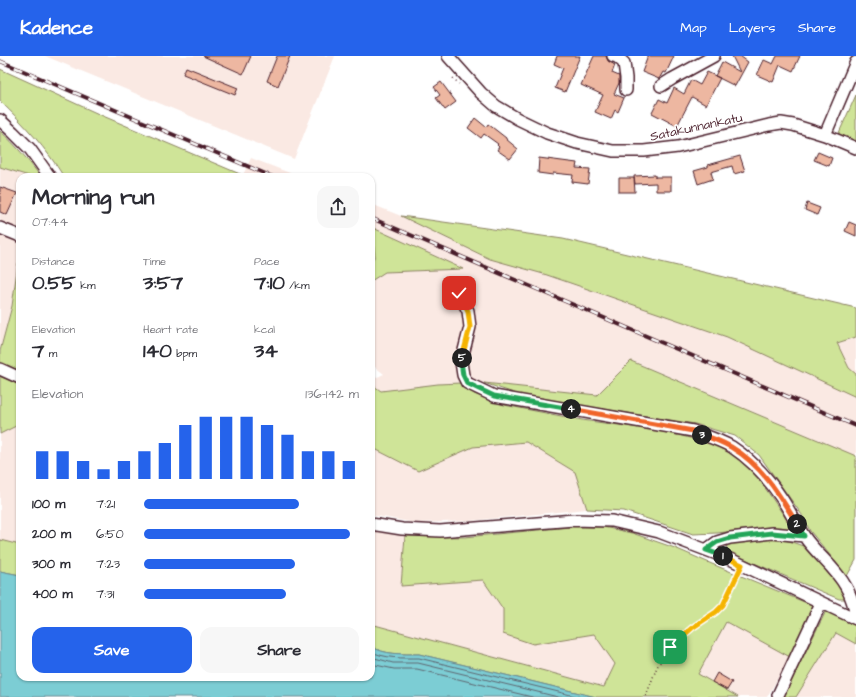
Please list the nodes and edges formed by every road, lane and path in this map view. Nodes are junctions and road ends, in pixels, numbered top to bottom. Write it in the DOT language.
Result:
graph roads {
  1 [pos="448,56"];
  2 [pos="613,56"];
  3 [pos="714,56"];
  4 [pos="856,62"];
  5 [pos="451,75"];
  6 [pos="460,86"];
  7 [pos="661,86"];
  8 [pos="626,90"];
  9 [pos="0,120"];
  10 [pos="825,135"];
  11 [pos="856,148"];
  12 [pos="47,173"];
  13 [pos="0,228"];
  14 [pos="16,234"];
  15 [pos="459,293"];
  16 [pos="0,369"];
  17 [pos="16,376"];
  18 [pos="375,525"];
  19 [pos="804,536"];
  20 [pos="706,550"];
  21 [pos="742,565"];
  22 [pos="821,603"];
  23 [pos="856,613"];
  24 [pos="856,619"];
  25 [pos="778,695"];
  26 [pos="646,696"];
  1 -- 10 [label="street, Satakunnankatu"];
  2 -- 8 [label="street"];
  3 -- 7 [label="street"];
  4 -- 10 [label="street"];
  5 -- 6 [label="path"];
  9 -- 12 [label="street"];
  10 -- 11 [label="street, Satakunnankatu"];
  13 -- 14 [label="street"];
  15 -- 19 [label="street"];
  16 -- 17 [label="street"];
  18 -- 20 [label="street"];
  19 -- 20 [label="street"];
  19 -- 23 [label="street"];
  20 -- 21 [label="street"];
  21 -- 22 [label="street"];
  21 -- 26 [label="path"];
  22 -- 24 [label="street"];
  22 -- 25 [label="street"];
}
